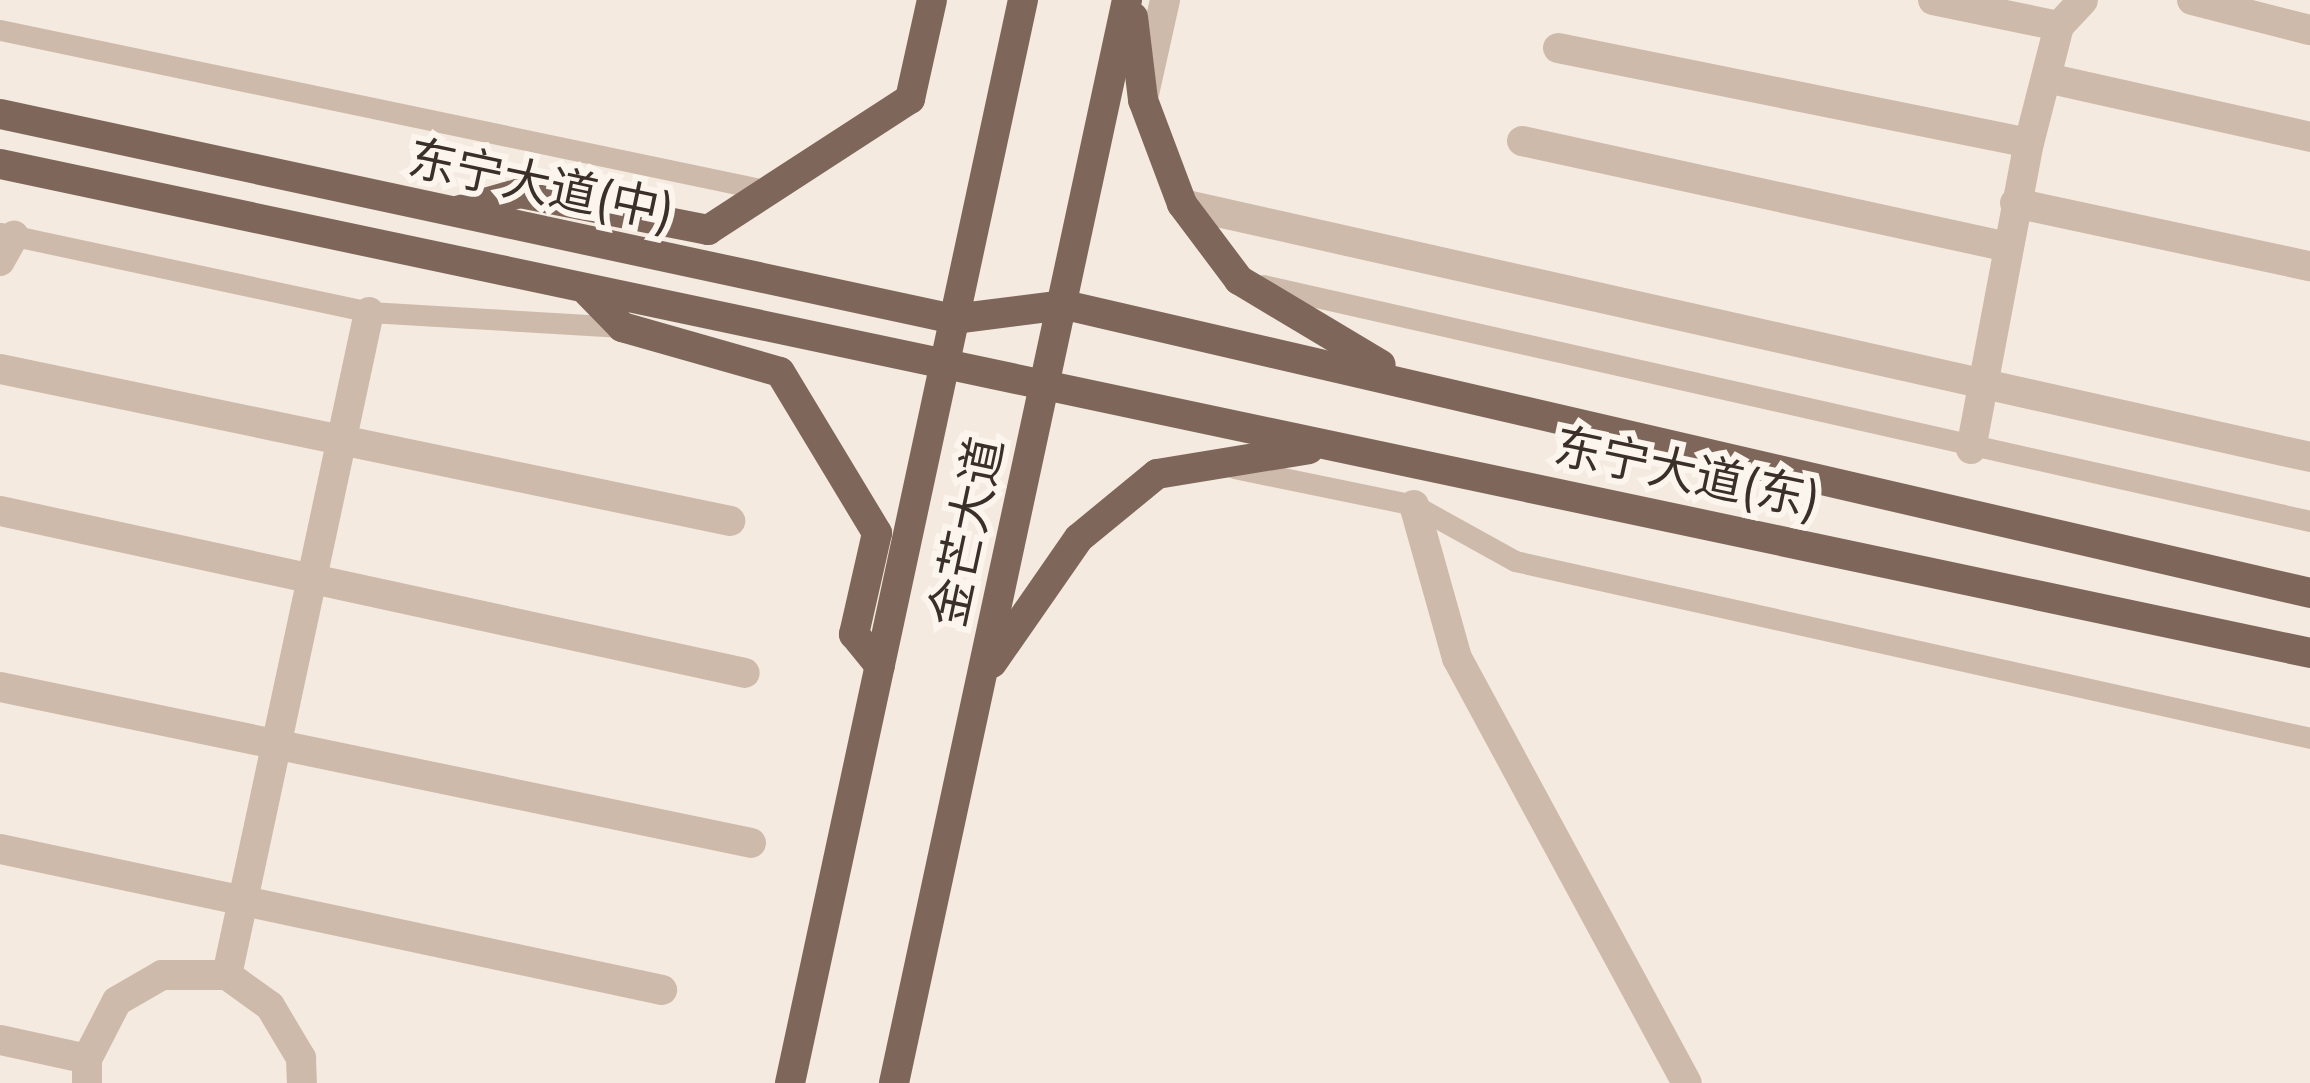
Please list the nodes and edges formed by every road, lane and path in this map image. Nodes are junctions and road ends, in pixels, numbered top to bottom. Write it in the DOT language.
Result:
graph roads {
  1 [pos="932,0"];
  2 [pos="1023,0"];
  3 [pos="1129,0"];
  4 [pos="1165,0"];
  5 [pos="1933,0"];
  6 [pos="2083,0"];
  7 [pos="2192,0"];
  8 [pos="2059,26"];
  9 [pos="0,30"];
  10 [pos="2310,30"];
  11 [pos="1558,49"];
  12 [pos="2047,78"];
  13 [pos="1143,100"];
  14 [pos="0,114"];
  15 [pos="2310,137"];
  16 [pos="1522,142"];
  17 [pos="2030,143"];
  18 [pos="0,164"];
  19 [pos="770,190"];
  20 [pos="2015,203"];
  21 [pos="1182,204"];
  22 [pos="453,212"];
  23 [pos="5,243"];
  24 [pos="2008,247"];
  25 [pos="2310,266"];
  26 [pos="1238,280"];
  27 [pos="588,292"];
  28 [pos="1065,305"];
  29 [pos="369,311"];
  30 [pos="955,320"];
  31 [pos="622,327"];
  32 [pos="0,369"];
  33 [pos="944,369"];
  34 [pos="1413,382"];
  35 [pos="1987,388"];
  36 [pos="1043,391"];
  37 [pos="342,439"];
  38 [pos="1340,445"];
  39 [pos="1971,449"];
  40 [pos="2310,457"];
  41 [pos="1210,463"];
  42 [pos="1414,505"];
  43 [pos="0,511"];
  44 [pos="730,521"];
  45 [pos="2310,521"];
  46 [pos="312,575"];
  47 [pos="2310,593"];
  48 [pos="2310,653"];
  49 [pos="880,665"];
  50 [pos="745,673"];
  51 [pos="981,678"];
  52 [pos="0,687"];
  53 [pos="2310,737"];
  54 [pos="276,745"];
  55 [pos="751,843"];
  56 [pos="0,848"];
  57 [pos="243,901"];
  58 [pos="227,975"];
  59 [pos="662,990"];
  60 [pos="0,1040"];
  61 [pos="87,1071"];
  62 [pos="302,1083"];
  63 [pos="790,1083"];
  64 [pos="894,1083"];
  65 [pos="1687,1083"];
  1 -- 19 [label="main road"];
  2 -- 30 [label="main road, 金芒大道"];
  3 -- 13 [label="main road"];
  3 -- 28 [label="main road, 金芒大道"];
  4 -- 13 [label="street"];
  5 -- 8 [label="street"];
  6 -- 8 [label="street"];
  7 -- 10 [label="street"];
  8 -- 12 [label="street"];
  9 -- 19 [label="lane, 东宁大道(中)"];
  11 -- 17 [label="street"];
  12 -- 15 [label="street"];
  12 -- 17 [label="street"];
  13 -- 21 [label="main road"];
  14 -- 22 [label="main road, 东宁大道(中)"];
  16 -- 24 [label="street"];
  17 -- 20 [label="street"];
  18 -- 27 [label="main road, 东宁大道(中)"];
  19 -- 22 [label="main road"];
  20 -- 24 [label="street"];
  20 -- 25 [label="street"];
  21 -- 26 [label="main road"];
  21 -- 35 [label="street"];
  22 -- 30 [label="main road, 东宁大道(中)"];
  23 -- 29 [label="lane"];
  24 -- 35 [label="street"];
  26 -- 34 [label="main road"];
  26 -- 39 [label="lane, 东宁大道(东)"];
  27 -- 31 [label="main road"];
  27 -- 33 [label="main road, 东宁大道(中)"];
  28 -- 30 [label="main road, 东宁大道(中)"];
  28 -- 34 [label="main road, 东宁大道(东)"];
  28 -- 36 [label="main road, 金芒大道"];
  29 -- 31 [label="lane"];
  29 -- 37 [label="street"];
  30 -- 33 [label="main road, 金芒大道"];
  31 -- 49 [label="main road"];
  32 -- 37 [label="street"];
  33 -- 36 [label="main road, 东宁大道(中)"];
  33 -- 49 [label="main road, 金芒大道"];
  34 -- 47 [label="main road, 东宁大道(东)"];
  35 -- 39 [label="street"];
  35 -- 40 [label="street"];
  36 -- 38 [label="main road, 东宁大道(东)"];
  36 -- 51 [label="main road, 金芒大道"];
  37 -- 44 [label="street"];
  37 -- 46 [label="street"];
  38 -- 41 [label="main road"];
  38 -- 48 [label="main road, 东宁大道(东)"];
  39 -- 45 [label="lane, 东宁大道(东)"];
  41 -- 42 [label="lane"];
  41 -- 51 [label="main road"];
  42 -- 53 [label="lane"];
  42 -- 65 [label="street"];
  43 -- 46 [label="street"];
  46 -- 50 [label="street"];
  46 -- 54 [label="street"];
  49 -- 63 [label="main road, 金芒大道"];
  51 -- 64 [label="main road, 金芒大道"];
  52 -- 54 [label="street"];
  54 -- 55 [label="street"];
  54 -- 57 [label="street"];
  56 -- 57 [label="street"];
  57 -- 58 [label="street"];
  57 -- 59 [label="street"];
  58 -- 61 [label="street"];
  58 -- 62 [label="street"];
  60 -- 61 [label="street"];
}
